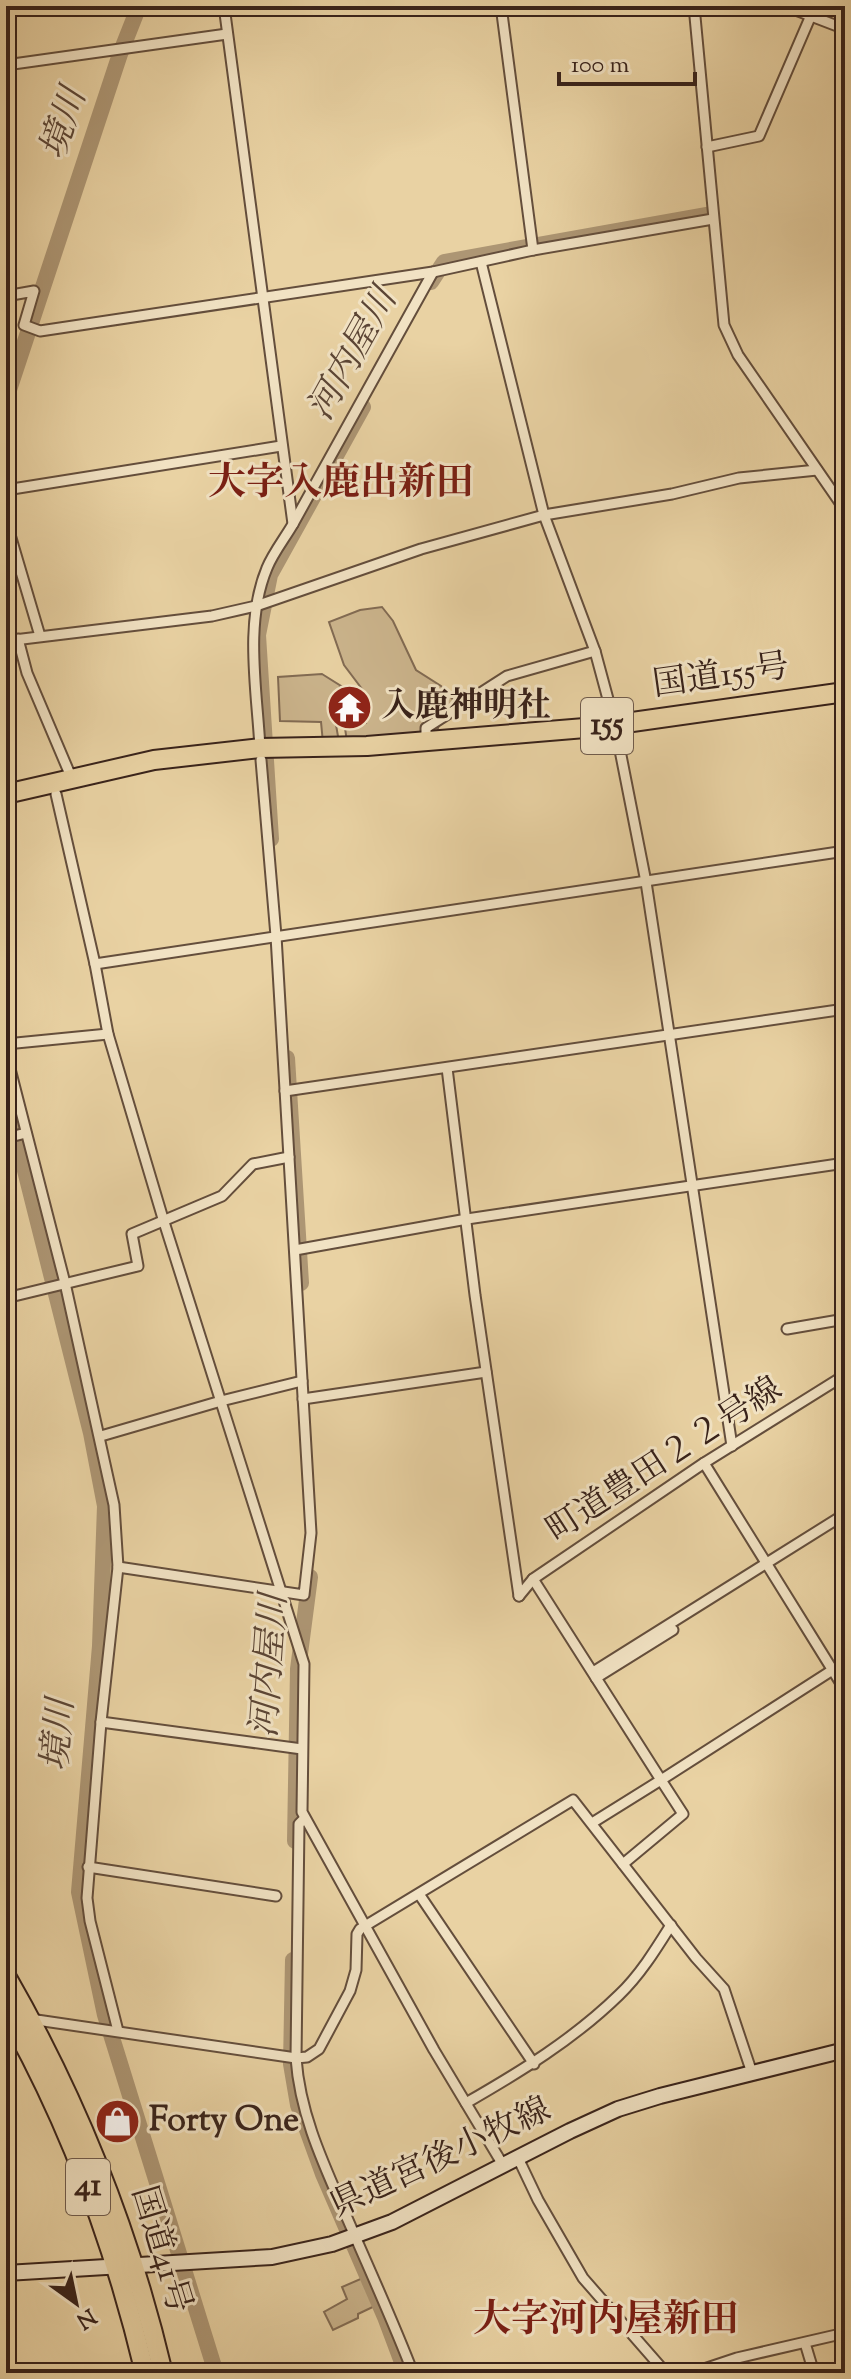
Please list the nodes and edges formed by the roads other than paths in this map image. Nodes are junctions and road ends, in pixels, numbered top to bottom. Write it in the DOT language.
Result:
graph roads {
  1 [pos="224,6"];
  2 [pos="501,6"];
  3 [pos="694,6"];
  4 [pos="785,6"];
  5 [pos="813,11"];
  6 [pos="845,29"];
  7 [pos="227,34"];
  8 [pos="6,65"];
  9 [pos="707,147"];
  10 [pos="713,219"];
  11 [pos="533,250"];
  12 [pos="481,262"];
  13 [pos="433,272"];
  14 [pos="6,296"];
  15 [pos="264,297"];
  16 [pos="281,446"];
  17 [pos="817,470"];
  18 [pos="6,490"];
  19 [pos="845,510"];
  20 [pos="544,515"];
  21 [pos="6,521"];
  22 [pos="293,524"];
  23 [pos="256,606"];
  24 [pos="40,636"];
  25 [pos="18,639"];
  26 [pos="6,641"];
  27 [pos="595,651"];
  28 [pos="845,692"];
  29 [pos="615,725"];
  30 [pos="426,742"];
  31 [pos="260,754"];
  32 [pos="72,779"];
  33 [pos="6,794"];
  34 [pos="56,794"];
  35 [pos="6,807"];
  36 [pos="845,851"];
  37 [pos="646,882"];
  38 [pos="276,936"];
  39 [pos="95,964"];
  40 [pos="845,1009"];
  41 [pos="108,1034"];
  42 [pos="670,1035"];
  43 [pos="6,1044"];
  44 [pos="6,1053"];
  45 [pos="447,1068"];
  46 [pos="285,1091"];
  47 [pos="26,1133"];
  48 [pos="6,1138"];
  49 [pos="289,1157"];
  50 [pos="845,1163"];
  51 [pos="693,1186"];
  52 [pos="467,1219"];
  53 [pos="164,1222"];
  54 [pos="295,1250"];
  55 [pos="64,1283"];
  56 [pos="6,1298"];
  57 [pos="845,1319"];
  58 [pos="787,1329"];
  59 [pos="486,1372"];
  60 [pos="845,1375"];
  61 [pos="302,1381"];
  62 [pos="303,1399"];
  63 [pos="221,1401"];
  64 [pos="101,1436"];
  65 [pos="732,1446"];
  66 [pos="704,1463"];
  67 [pos="845,1514"];
  68 [pos="845,1521"];
  69 [pos="769,1566"];
  70 [pos="118,1567"];
  71 [pos="533,1579"];
  72 [pos="279,1590"];
  73 [pos="845,1662"];
  74 [pos="833,1670"];
  75 [pos="594,1675"];
  76 [pos="845,1690"];
  77 [pos="101,1722"];
  78 [pos="302,1749"];
  79 [pos="661,1780"];
  80 [pos="304,1819"];
  81 [pos="592,1823"];
  82 [pos="623,1864"];
  83 [pos="88,1867"];
  84 [pos="419,1894"];
  85 [pos="276,1896"];
  86 [pos="671,1925"];
  87 [pos="365,1926"];
  88 [pos="6,1976"];
  89 [pos="6,2011"];
  90 [pos="30,2019"];
  91 [pos="118,2031"];
  92 [pos="845,2050"];
  93 [pos="296,2058"];
  94 [pos="534,2064"];
  95 [pos="752,2073"];
  96 [pos="466,2103"];
  97 [pos="518,2158"];
  98 [pos="503,2165"];
  99 [pos="355,2237"];
  100 [pos="125,2266"];
  101 [pos="6,2273"];
  102 [pos="845,2333"];
  103 [pos="805,2343"];
  104 [pos="145,2373"];
  105 [pos="163,2373"];
  106 [pos="413,2373"];
  107 [pos="666,2373"];
  108 [pos="692,2373"];
  109 [pos="814,2373"];
  1 -- 7 [label="street"];
  2 -- 11 [label="street"];
  3 -- 9 [label="street"];
  4 -- 5 [label="street"];
  5 -- 6 [label="street"];
  5 -- 9 [label="street"];
  7 -- 8 [label="street"];
  7 -- 15 [label="street"];
  9 -- 10 [label="street"];
  10 -- 11 [label="street"];
  10 -- 17 [label="street"];
  11 -- 12 [label="street"];
  12 -- 13 [label="street"];
  12 -- 20 [label="street"];
  13 -- 15 [label="street"];
  13 -- 22 [label="street"];
  14 -- 15 [label="street"];
  15 -- 16 [label="street"];
  16 -- 18 [label="street"];
  16 -- 22 [label="street"];
  17 -- 19 [label="street"];
  17 -- 20 [label="street"];
  20 -- 23 [label="street"];
  20 -- 27 [label="street"];
  21 -- 24 [label="street"];
  22 -- 23 [label="street"];
  23 -- 24 [label="street"];
  23 -- 31 [label="street"];
  24 -- 25 [label="street"];
  25 -- 26 [label="street"];
  25 -- 32 [label="street"];
  27 -- 29 [label="street"];
  27 -- 30 [label="street"];
  28 -- 29 [label="highway, 国道155号 / 155"];
  29 -- 30 [label="highway, 国道155号 / 155"];
  29 -- 37 [label="street"];
  30 -- 31 [label="highway, 国道155号 / 155"];
  31 -- 32 [label="highway, 国道155号 / 155"];
  31 -- 34 [label="highway, 国道155号 / 155"];
  31 -- 38 [label="street"];
  32 -- 33 [label="highway, 国道155号 / 155"];
  34 -- 35 [label="highway, 国道155号 / 155"];
  34 -- 39 [label="street"];
  36 -- 37 [label="street"];
  37 -- 38 [label="street"];
  37 -- 42 [label="street"];
  38 -- 39 [label="street"];
  38 -- 46 [label="street"];
  39 -- 41 [label="street"];
  40 -- 42 [label="street"];
  41 -- 43 [label="street"];
  41 -- 53 [label="street"];
  42 -- 45 [label="street"];
  42 -- 51 [label="street"];
  44 -- 47 [label="street"];
  45 -- 46 [label="street"];
  45 -- 52 [label="street"];
  46 -- 49 [label="street"];
  47 -- 48 [label="street"];
  47 -- 55 [label="street"];
  49 -- 53 [label="street"];
  49 -- 54 [label="street"];
  50 -- 51 [label="street"];
  51 -- 52 [label="street"];
  51 -- 65 [label="street"];
  52 -- 54 [label="street"];
  52 -- 59 [label="street"];
  53 -- 55 [label="street"];
  53 -- 63 [label="street"];
  54 -- 61 [label="street"];
  55 -- 56 [label="street"];
  55 -- 64 [label="street"];
  57 -- 58 [label="street"];
  59 -- 62 [label="street"];
  59 -- 71 [label="street, 町道豊田２２号線"];
  60 -- 65 [label="street, 町道豊田２２号線"];
  61 -- 62 [label="street"];
  61 -- 63 [label="street"];
  62 -- 72 [label="street"];
  63 -- 64 [label="street"];
  63 -- 72 [label="street"];
  64 -- 70 [label="street"];
  65 -- 66 [label="street, 町道豊田２２号線"];
  66 -- 69 [label="street"];
  66 -- 71 [label="street, 町道豊田２２号線"];
  67 -- 69 [label="street"];
  68 -- 69 [label="street"];
  69 -- 74 [label="street"];
  69 -- 75 [label="street"];
  70 -- 72 [label="street"];
  70 -- 77 [label="street"];
  71 -- 75 [label="street"];
  72 -- 78 [label="street"];
  73 -- 74 [label="street"];
  74 -- 76 [label="street"];
  74 -- 79 [label="street"];
  75 -- 79 [label="street"];
  77 -- 78 [label="street"];
  77 -- 83 [label="street"];
  78 -- 80 [label="street"];
  79 -- 81 [label="street"];
  79 -- 82 [label="street"];
  80 -- 87 [label="street"];
  80 -- 93 [label="street"];
  81 -- 82 [label="street"];
  81 -- 84 [label="street"];
  82 -- 86 [label="street"];
  83 -- 85 [label="street"];
  83 -- 91 [label="street"];
  84 -- 87 [label="street"];
  84 -- 94 [label="street"];
  86 -- 94 [label="street"];
  86 -- 95 [label="street"];
  87 -- 93 [label="street"];
  87 -- 96 [label="street"];
  88 -- 90 [label="highway, 国道41号 / 41"];
  89 -- 100 [label="highway, 国道41号 / 41"];
  90 -- 91 [label="street"];
  90 -- 100 [label="highway, 国道41号 / 41"];
  91 -- 93 [label="street"];
  92 -- 95 [label="main road, 県道宮後小牧線"];
  93 -- 99 [label="street"];
  94 -- 96 [label="street"];
  95 -- 97 [label="main road, 県道宮後小牧線"];
  96 -- 98 [label="street"];
  97 -- 98 [label="main road, 県道宮後小牧線"];
  97 -- 107 [label="street"];
  98 -- 99 [label="main road, 県道宮後小牧線"];
  99 -- 100 [label="main road, 県道宮後小牧線"];
  99 -- 106 [label="street"];
  100 -- 101 [label="main road, 県道宮後小牧線"];
  100 -- 104 [label="highway, 国道41号 / 41"];
  100 -- 105 [label="highway, 国道41号 / 41"];
  102 -- 103 [label="street"];
  103 -- 108 [label="street"];
  103 -- 109 [label="street"];
}
